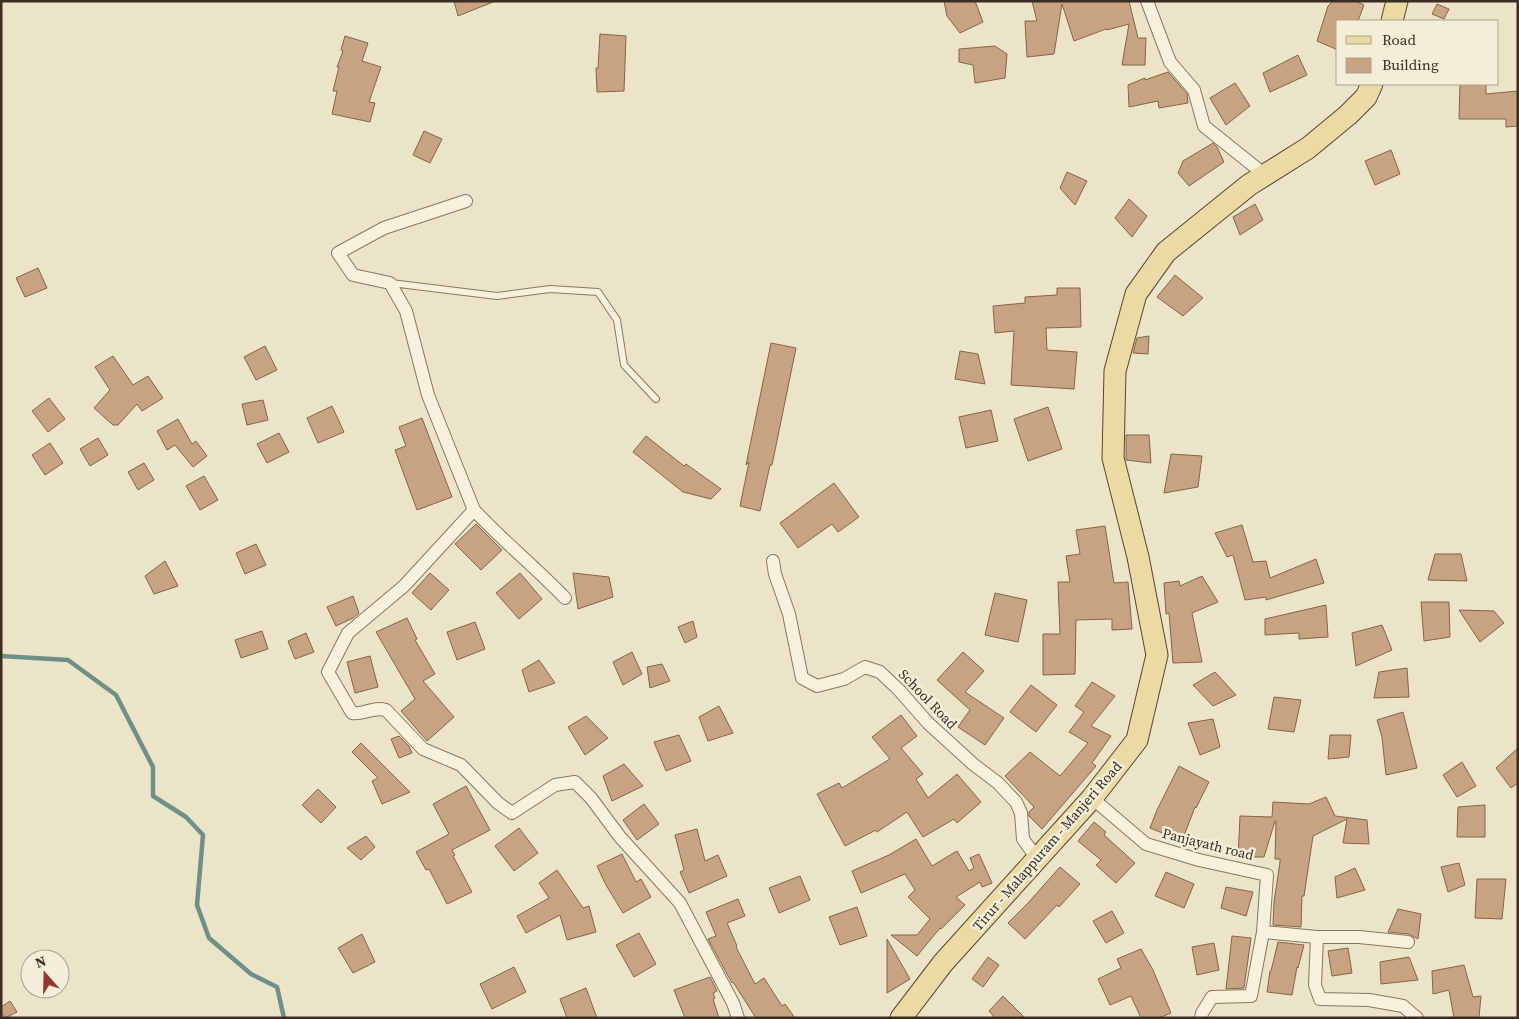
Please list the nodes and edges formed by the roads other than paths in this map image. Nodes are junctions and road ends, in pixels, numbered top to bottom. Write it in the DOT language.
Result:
graph roads {
  1 [pos="1147,1"];
  2 [pos="1398,1"];
  3 [pos="1392,20"];
  4 [pos="1372,85"];
  5 [pos="1265,175"];
  6 [pos="466,201"];
  7 [pos="390,283"];
  8 [pos="656,399"];
  9 [pos="474,510"];
  10 [pos="773,561"];
  11 [pos="565,598"];
  12 [pos="1092,798"];
  13 [pos="1038,860"];
  14 [pos="1263,932"];
  15 [pos="1317,937"];
  16 [pos="1408,942"];
  17 [pos="738,1018"];
  18 [pos="901,1018"];
  19 [pos="1201,1018"];
  20 [pos="1417,1018"];
  1 -- 5 [label="street"];
  2 -- 3 [label="main road"];
  4 -- 5 [label="main road, Tirur - Malappuram - Manjeri Road"];
  5 -- 12 [label="main road, Tirur - Malappuram - Manjeri Road"];
  6 -- 7 [label="street"];
  7 -- 8 [label="lane"];
  7 -- 9 [label="street"];
  9 -- 11 [label="street"];
  9 -- 17 [label="street"];
  10 -- 13 [label="street, School Road"];
  12 -- 13 [label="main road, Tirur - Malappuram - Manjeri Road"];
  12 -- 14 [label="street, Panjayath road"];
  13 -- 18 [label="main road, Tirur - Malappuram - Manjeri Road"];
  14 -- 15 [label="street"];
  14 -- 19 [label="street, Panjayath road"];
  15 -- 16 [label="street"];
  15 -- 20 [label="street"];
}
